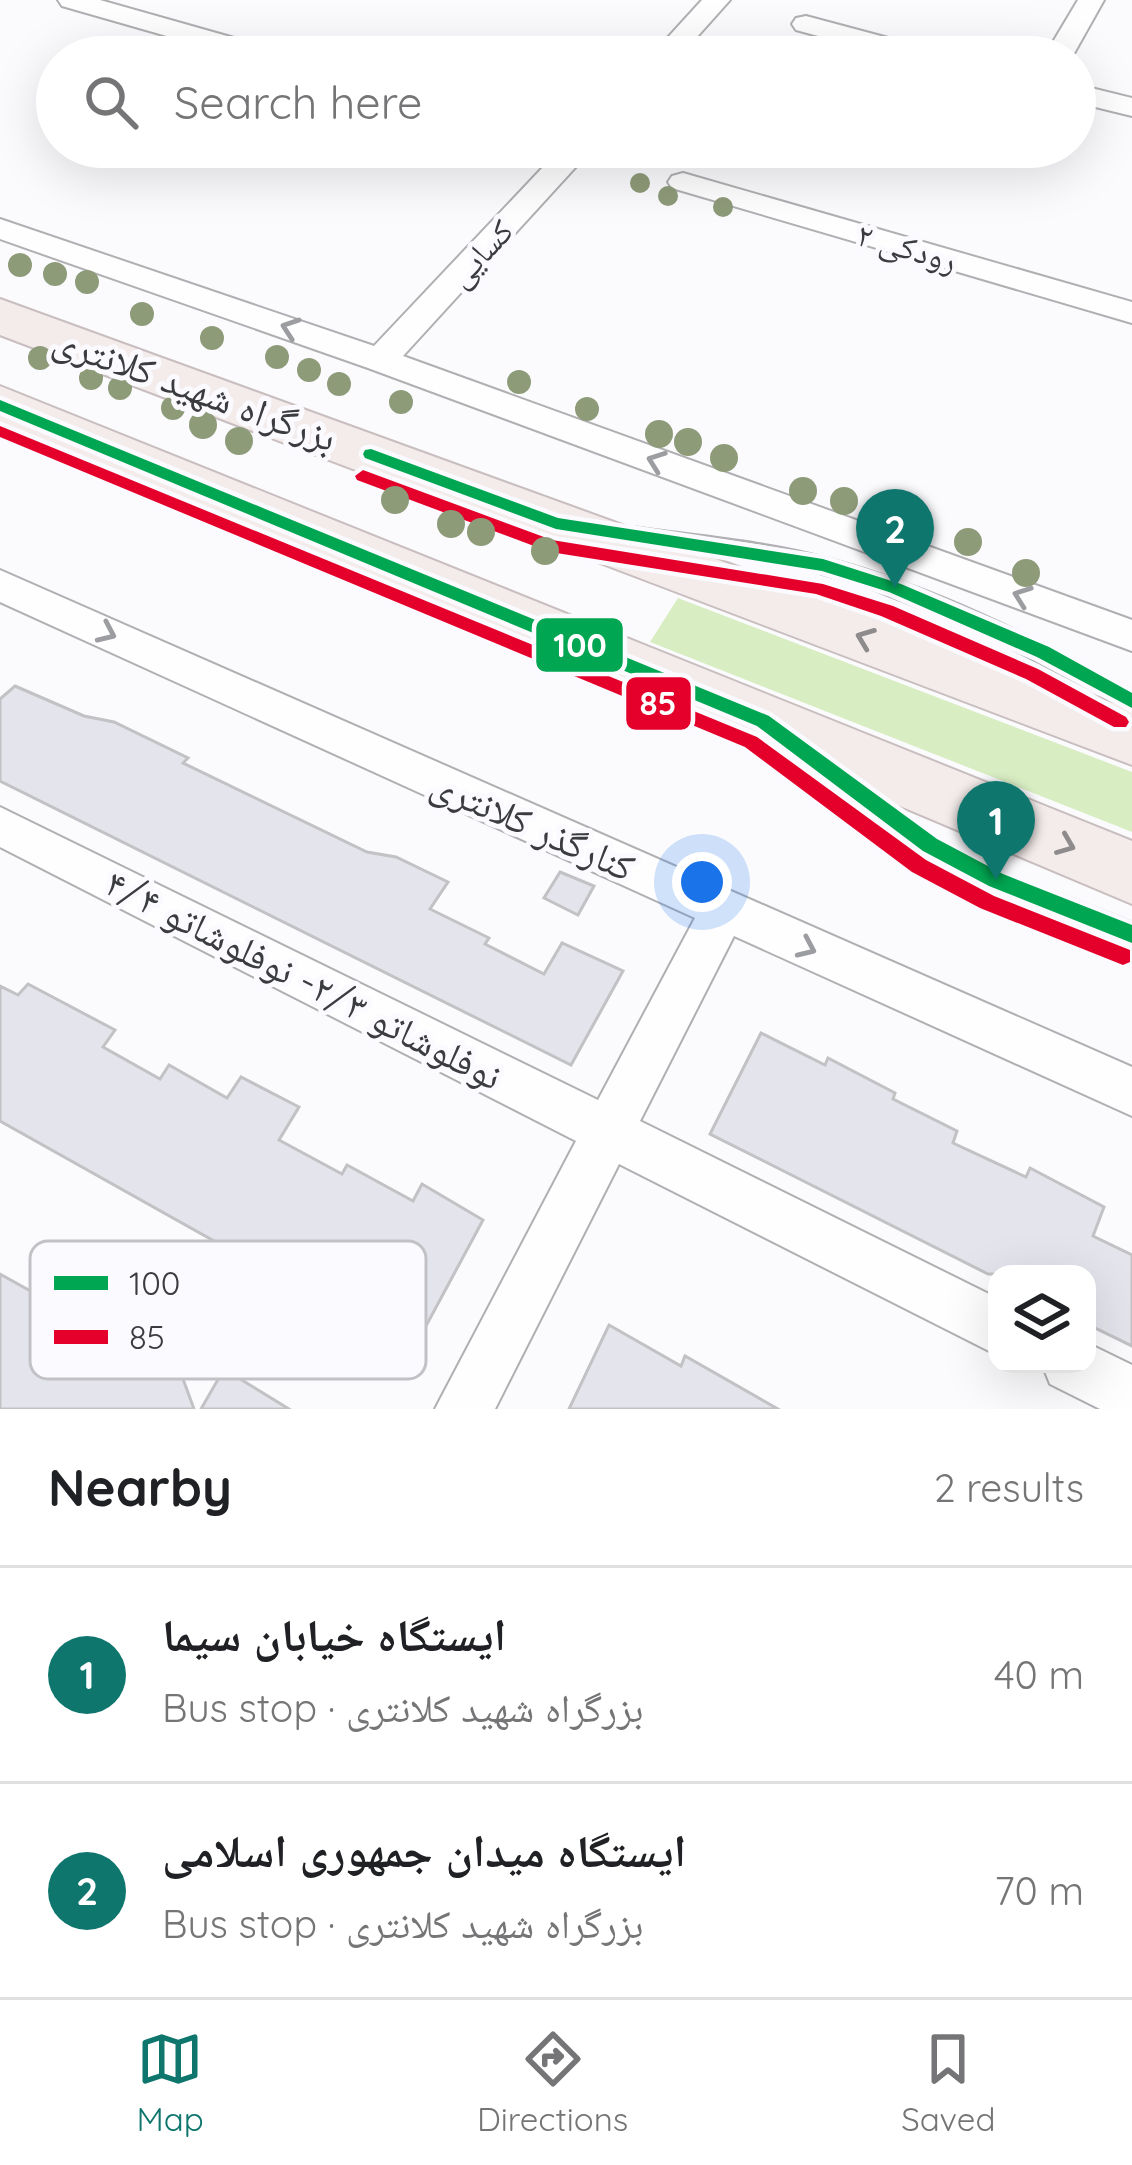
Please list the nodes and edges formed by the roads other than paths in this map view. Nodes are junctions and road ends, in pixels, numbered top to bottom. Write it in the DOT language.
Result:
graph roads {
  1 [pos="71,0"];
  2 [pos="717,0"];
  3 [pos="856,0"];
  4 [pos="1091,0"];
  5 [pos="197,36"];
  6 [pos="684,36"];
  7 [pos="851,36"];
  8 [pos="1070,36"];
  9 [pos="1096,98"];
  10 [pos="1132,107"];
  11 [pos="559,168"];
  12 [pos="683,182"];
  13 [pos="0,227"];
  14 [pos="1132,313"];
  15 [pos="0,316"];
  16 [pos="380,360"];
  17 [pos="0,405"];
  18 [pos="556,523"];
  19 [pos="0,585"];
  20 [pos="1132,636"];
  21 [pos="1132,701"];
  22 [pos="763,721"];
  23 [pos="1132,738"];
  24 [pos="0,826"];
  25 [pos="1132,873"];
  26 [pos="723,910"];
  27 [pos="1132,934"];
  28 [pos="1132,1092"];
  29 [pos="608,1132"];
  30 [pos="988,1322"];
  31 [pos="1088,1373"];
  32 [pos="1132,1395"];
  33 [pos="464,1409"];
  1 -- 5 [label="street"];
  2 -- 6 [label="street"];
  3 -- 7 [label="street"];
  4 -- 8 [label="street"];
  9 -- 10 [label="street"];
  11 -- 16 [label="street, کسایی"];
  12 -- 14 [label="street, رودکی ۲"];
  16 -- 13 [label="street, one-way"];
  15 -- 18 [label="highway, بزرگراه شهید کلانتری"];
  20 -- 16 [label="street, one-way"];
  17 -- 22 [label="highway"];
  18 -- 21 [label="lane"];
  23 -- 18 [label="highway, بزرگراه شهید کلانتری, one-way"];
  19 -- 26 [label="street, کنارگذر کلانتری, one-way"];
  22 -- 25 [label="highway, one-way"];
  22 -- 27 [label="lane"];
  24 -- 29 [label="street, نوفلوشاتو ۲/۳- نوفلوشاتو ۴/۴"];
  26 -- 28 [label="street, کنارگذر کلانتری, one-way"];
  26 -- 29 [label="street"];
  29 -- 30 [label="street, نوفلوشاتو ۲/۳- نوفلوشاتو ۴/۴"];
  29 -- 33 [label="street"];
  31 -- 32 [label="street"];
}
